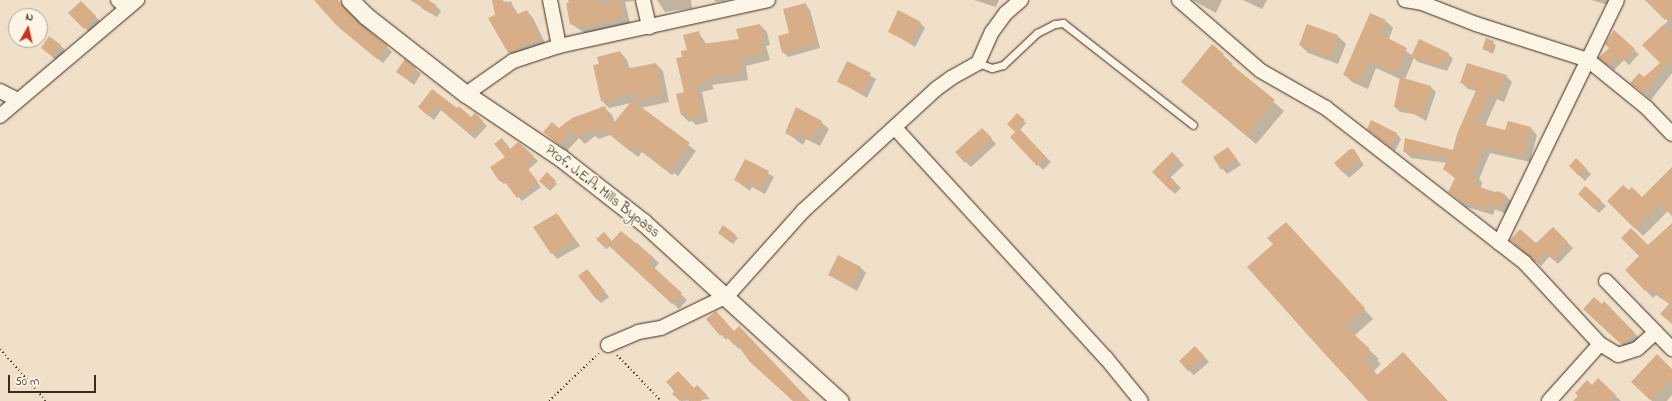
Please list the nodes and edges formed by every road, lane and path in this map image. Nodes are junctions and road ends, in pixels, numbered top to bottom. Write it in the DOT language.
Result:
graph roads {
  1 [pos="350,0"];
  2 [pos="550,0"];
  3 [pos="643,0"];
  4 [pos="1021,0"];
  5 [pos="1178,0"];
  6 [pos="1405,0"];
  7 [pos="1617,0"];
  8 [pos="759,1"];
  9 [pos="127,3"];
  10 [pos="649,26"];
  11 [pos="559,46"];
  12 [pos="1588,60"];
  13 [pos="978,63"];
  14 [pos="0,91"];
  15 [pos="466,94"];
  16 [pos="18,100"];
  17 [pos="0,116"];
  18 [pos="1193,125"];
  19 [pos="895,128"];
  20 [pos="1672,134"];
  21 [pos="1499,243"];
  22 [pos="1606,281"];
  23 [pos="727,296"];
  24 [pos="1656,332"];
  25 [pos="1600,344"];
  26 [pos="608,345"];
  27 [pos="0,349"];
  28 [pos="1672,349"];
  29 [pos="46,401"];
  30 [pos="549,401"];
  31 [pos="661,401"];
  32 [pos="840,401"];
  33 [pos="1141,401"];
  34 [pos="1549,401"];
  1 -- 15 [label="street, Prof. J.E.A. Mills Bypass"];
  2 -- 11 [label="street"];
  3 -- 10 [label="street"];
  4 -- 13 [label="street"];
  5 -- 21 [label="street"];
  6 -- 12 [label="street"];
  7 -- 12 [label="street"];
  8 -- 10 [label="street"];
  9 -- 16 [label="street"];
  10 -- 11 [label="street"];
  11 -- 15 [label="street"];
  12 -- 20 [label="street"];
  12 -- 21 [label="street"];
  13 -- 18 [label="lane"];
  13 -- 19 [label="street"];
  14 -- 16 [label="street"];
  15 -- 23 [label="street, Prof. J.E.A. Mills Bypass"];
  16 -- 17 [label="street"];
  19 -- 23 [label="street"];
  19 -- 33 [label="street"];
  21 -- 25 [label="street"];
  22 -- 24 [label="street"];
  23 -- 26 [label="street"];
  23 -- 32 [label="street, Prof. J.E.A. Mills Bypass"];
  24 -- 25 [label="street"];
  24 -- 28 [label="street"];
  25 -- 34 [label="street"];
  26 -- 30 [label="path"];
  26 -- 31 [label="path"];
  27 -- 29 [label="path"];
}
